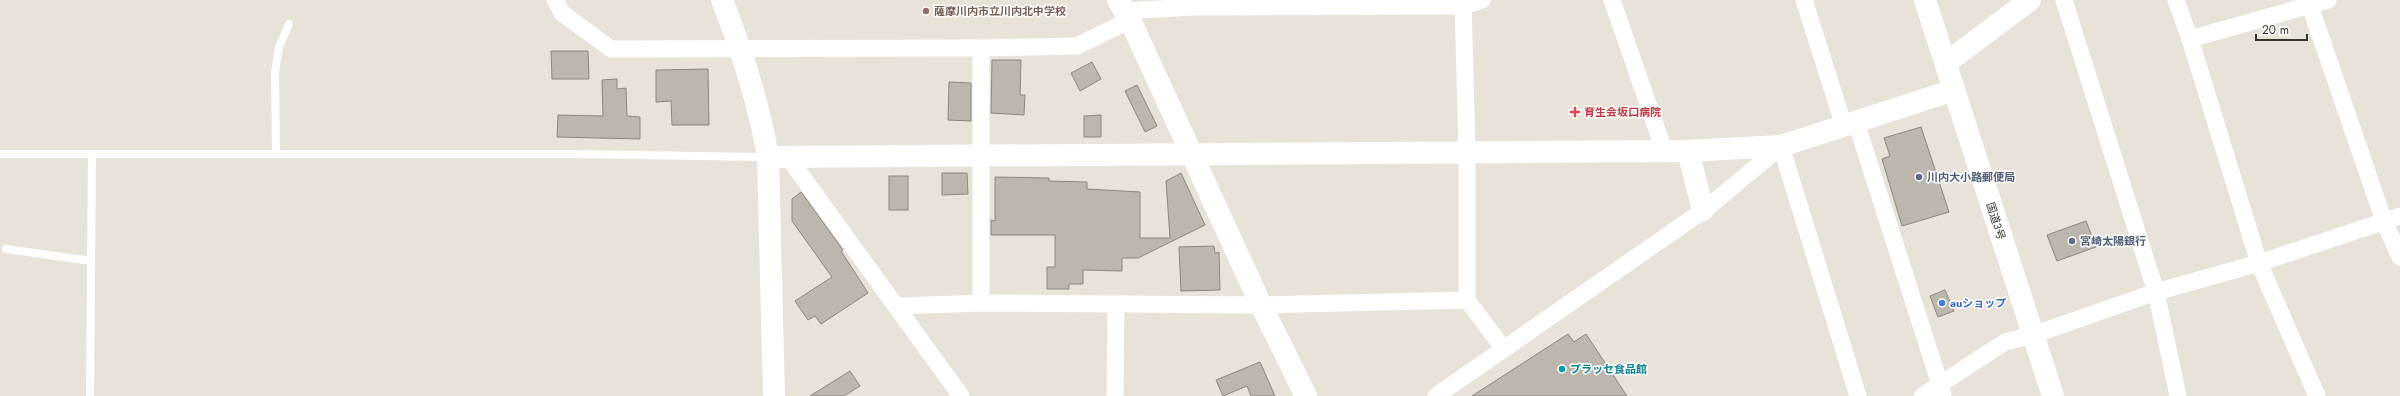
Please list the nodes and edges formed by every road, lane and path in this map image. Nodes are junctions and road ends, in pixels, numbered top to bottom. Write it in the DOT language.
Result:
graph roads {
  1 [pos="555,0"];
  2 [pos="722,0"];
  3 [pos="1482,0"];
  4 [pos="1612,0"];
  5 [pos="1804,0"];
  6 [pos="1925,0"];
  7 [pos="2030,0"];
  8 [pos="2064,0"];
  9 [pos="2176,0"];
  10 [pos="2328,0"];
  11 [pos="1463,3"];
  12 [pos="2309,3"];
  13 [pos="1193,4"];
  14 [pos="1123,10"];
  15 [pos="289,24"];
  16 [pos="2190,39"];
  17 [pos="741,48"];
  18 [pos="981,48"];
  19 [pos="1946,63"];
  20 [pos="1954,90"];
  21 [pos="1850,124"];
  22 [pos="1781,146"];
  23 [pos="1664,150"];
  24 [pos="1688,151"];
  25 [pos="1468,152"];
  26 [pos="0,154"];
  27 [pos="92,154"];
  28 [pos="276,154"];
  29 [pos="982,155"];
  30 [pos="1191,156"];
  31 [pos="778,157"];
  32 [pos="1705,209"];
  33 [pos="2400,216"];
  34 [pos="2384,221"];
  35 [pos="6,249"];
  36 [pos="2400,256"];
  37 [pos="91,261"];
  38 [pos="2259,264"];
  39 [pos="2156,292"];
  40 [pos="1467,300"];
  41 [pos="981,303"];
  42 [pos="1116,304"];
  43 [pos="1261,305"];
  44 [pos="897,306"];
  45 [pos="2033,335"];
  46 [pos="1504,349"];
  47 [pos="1942,390"];
  48 [pos="90,396"];
  49 [pos="774,396"];
  50 [pos="962,396"];
  51 [pos="1115,396"];
  52 [pos="1306,396"];
  53 [pos="1436,396"];
  54 [pos="1858,396"];
  55 [pos="1922,396"];
  56 [pos="2053,396"];
  57 [pos="2178,396"];
  58 [pos="2317,396"];
  1 -- 17 [label="street"];
  2 -- 17 [label="main road"];
  3 -- 11 [label="street"];
  4 -- 23 [label="street"];
  5 -- 21 [label="street"];
  6 -- 19 [label="main road, 国道3号"];
  7 -- 19 [label="main road"];
  8 -- 39 [label="street"];
  9 -- 16 [label="street"];
  10 -- 12 [label="street"];
  11 -- 13 [label="street"];
  11 -- 25 [label="street"];
  12 -- 16 [label="street"];
  12 -- 34 [label="street"];
  13 -- 14 [label="street"];
  14 -- 18 [label="street"];
  14 -- 30 [label="main road"];
  15 -- 28 [label="lane"];
  16 -- 38 [label="street"];
  17 -- 18 [label="street"];
  17 -- 31 [label="main road"];
  18 -- 29 [label="street"];
  19 -- 20 [label="main road, 国道3号"];
  20 -- 21 [label="main road"];
  20 -- 45 [label="main road, 国道3号"];
  21 -- 22 [label="main road"];
  21 -- 47 [label="street"];
  22 -- 24 [label="main road"];
  22 -- 32 [label="street"];
  22 -- 54 [label="street"];
  23 -- 24 [label="main road"];
  23 -- 25 [label="main road"];
  24 -- 32 [label="main road"];
  25 -- 30 [label="main road"];
  25 -- 40 [label="street"];
  26 -- 27 [label="lane"];
  27 -- 28 [label="lane"];
  27 -- 37 [label="lane"];
  28 -- 31 [label="lane"];
  29 -- 30 [label="main road"];
  29 -- 31 [label="main road"];
  29 -- 41 [label="street"];
  30 -- 43 [label="main road"];
  31 -- 44 [label="street"];
  31 -- 49 [label="main road"];
  32 -- 46 [label="street"];
  33 -- 34 [label="street"];
  34 -- 36 [label="street"];
  34 -- 38 [label="street"];
  35 -- 37 [label="lane"];
  37 -- 48 [label="lane"];
  38 -- 39 [label="street"];
  38 -- 58 [label="street"];
  39 -- 45 [label="street"];
  39 -- 57 [label="street"];
  40 -- 43 [label="street"];
  40 -- 46 [label="street"];
  41 -- 42 [label="street"];
  41 -- 44 [label="street"];
  42 -- 43 [label="street"];
  42 -- 51 [label="street"];
  43 -- 52 [label="main road"];
  44 -- 50 [label="street"];
  45 -- 47 [label="street"];
  45 -- 56 [label="main road, 国道3号"];
  46 -- 53 [label="street"];
  47 -- 55 [label="street"];
}
